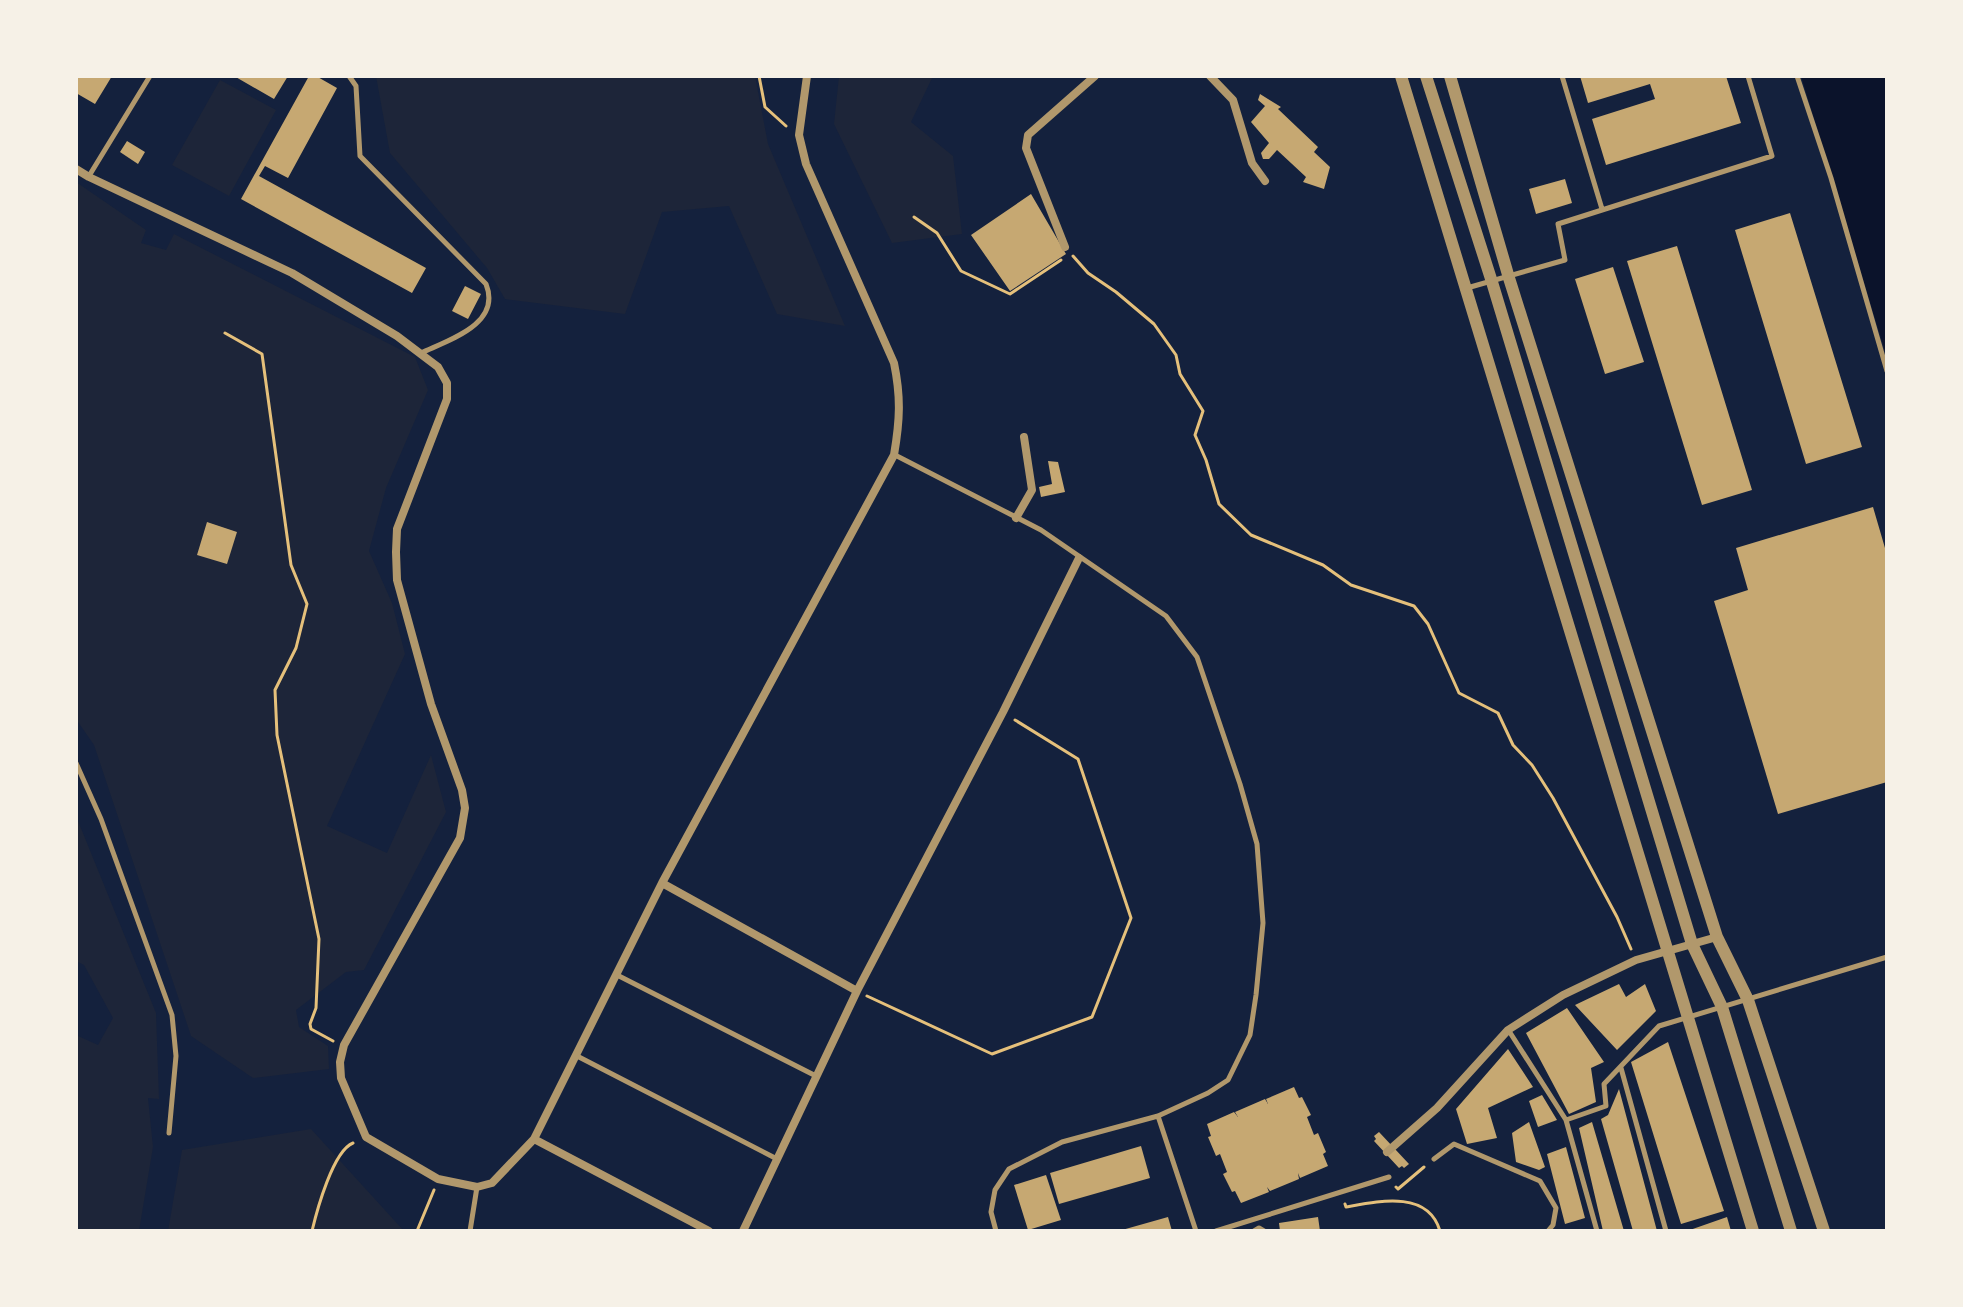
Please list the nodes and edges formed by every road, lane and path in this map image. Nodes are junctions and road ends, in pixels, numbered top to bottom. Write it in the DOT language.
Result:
graph roads {
  1 [pos="150,76"];
  2 [pos="349,76"];
  3 [pos="757,76"];
  4 [pos="807,76"];
  5 [pos="1095,76"];
  6 [pos="1210,76"];
  7 [pos="1401,76"];
  8 [pos="1426,76"];
  9 [pos="1450,76"];
  10 [pos="1562,76"];
  11 [pos="1748,76"];
  12 [pos="1797,76"];
  13 [pos="799,135"];
  14 [pos="76,169"];
  15 [pos="89,177"];
  16 [pos="1265,181"];
  17 [pos="1602,209"];
  18 [pos="914,217"];
  19 [pos="1065,247"];
  20 [pos="1509,278"];
  21 [pos="1492,282"];
  22 [pos="1466,289"];
  23 [pos="225,333"];
  24 [pos="420,353"];
  25 [pos="1887,371"];
  26 [pos="1024,437"];
  27 [pos="894,455"];
  28 [pos="1016,518"];
  29 [pos="1079,558"];
  30 [pos="1003,712"];
  31 [pos="76,763"];
  32 [pos="662,883"];
  33 [pos="1717,937"];
  34 [pos="1692,944"];
  35 [pos="1667,949"];
  36 [pos="1887,957"];
  37 [pos="1636,960"];
  38 [pos="616,974"];
  39 [pos="857,991"];
  40 [pos="1748,1000"];
  41 [pos="1722,1007"];
  42 [pos="1688,1017"];
  43 [pos="1508,1030"];
  44 [pos="344,1045"];
  45 [pos="576,1055"];
  46 [pos="1621,1067"];
  47 [pos="816,1076"];
  48 [pos="1158,1116"];
  49 [pos="1566,1120"];
  50 [pos="169,1133"];
  51 [pos="366,1137"];
  52 [pos="534,1139"];
  53 [pos="1387,1152"];
  54 [pos="777,1159"];
  55 [pos="1434,1159"];
  56 [pos="1389,1177"];
  57 [pos="438,1179"];
  58 [pos="477,1187"];
  59 [pos="1398,1189"];
  60 [pos="1341,1192"];
  61 [pos="312,1231"];
  62 [pos="417,1231"];
  63 [pos="470,1231"];
  64 [pos="709,1231"];
  65 [pos="743,1231"];
  66 [pos="996,1231"];
  67 [pos="1196,1231"];
  68 [pos="1216,1231"];
  69 [pos="1254,1231"];
  70 [pos="1264,1231"];
  71 [pos="1440,1231"];
  72 [pos="1548,1231"];
  73 [pos="1597,1231"];
  74 [pos="1666,1231"];
  75 [pos="1753,1231"];
  76 [pos="1791,1231"];
  77 [pos="1824,1231"];
  1 -- 15 [label="lane"];
  2 -- 24 [label="lane"];
  3 -- 13 [label="path"];
  4 -- 13 [label="street"];
  5 -- 19 [label="street"];
  6 -- 16 [label="street"];
  7 -- 22 [label="street"];
  8 -- 21 [label="street"];
  9 -- 20 [label="street"];
  10 -- 17 [label="lane"];
  11 -- 17 [label="lane"];
  12 -- 25 [label="lane"];
  13 -- 27 [label="street"];
  14 -- 15 [label="street"];
  15 -- 24 [label="street"];
  17 -- 20 [label="lane"];
  18 -- 37 [label="path"];
  20 -- 21 [label="lane"];
  20 -- 33 [label="street"];
  21 -- 22 [label="lane"];
  21 -- 34 [label="street"];
  22 -- 35 [label="street"];
  23 -- 44 [label="path"];
  24 -- 44 [label="street"];
  26 -- 28 [label="street"];
  27 -- 28 [label="lane"];
  27 -- 32 [label="street"];
  28 -- 29 [label="lane"];
  29 -- 30 [label="street"];
  29 -- 48 [label="lane"];
  30 -- 39 [label="street"];
  30 -- 39 [label="path"];
  31 -- 50 [label="lane"];
  32 -- 38 [label="street"];
  32 -- 39 [label="street"];
  33 -- 34 [label="street"];
  33 -- 40 [label="street"];
  34 -- 35 [label="street"];
  34 -- 41 [label="street"];
  35 -- 37 [label="street"];
  35 -- 42 [label="street"];
  36 -- 40 [label="lane"];
  37 -- 43 [label="street"];
  38 -- 45 [label="street"];
  38 -- 47 [label="lane"];
  39 -- 47 [label="street"];
  40 -- 41 [label="lane"];
  40 -- 77 [label="street"];
  41 -- 42 [label="lane"];
  41 -- 76 [label="street"];
  42 -- 46 [label="lane"];
  42 -- 75 [label="street"];
  43 -- 49 [label="lane"];
  43 -- 53 [label="street"];
  44 -- 51 [label="street"];
  45 -- 52 [label="street"];
  45 -- 54 [label="lane"];
  46 -- 49 [label="lane"];
  46 -- 74 [label="lane"];
  47 -- 54 [label="street"];
  48 -- 66 [label="lane"];
  48 -- 67 [label="lane"];
  49 -- 73 [label="lane"];
  51 -- 57 [label="street"];
  51 -- 61 [label="path"];
  52 -- 58 [label="street"];
  52 -- 64 [label="street"];
  54 -- 65 [label="street"];
  55 -- 59 [label="path"];
  55 -- 72 [label="lane"];
  56 -- 60 [label="lane"];
  57 -- 58 [label="street"];
  57 -- 62 [label="path"];
  58 -- 63 [label="lane"];
  60 -- 68 [label="lane"];
  60 -- 71 [label="path"];
  69 -- 70 [label="lane"];
}
